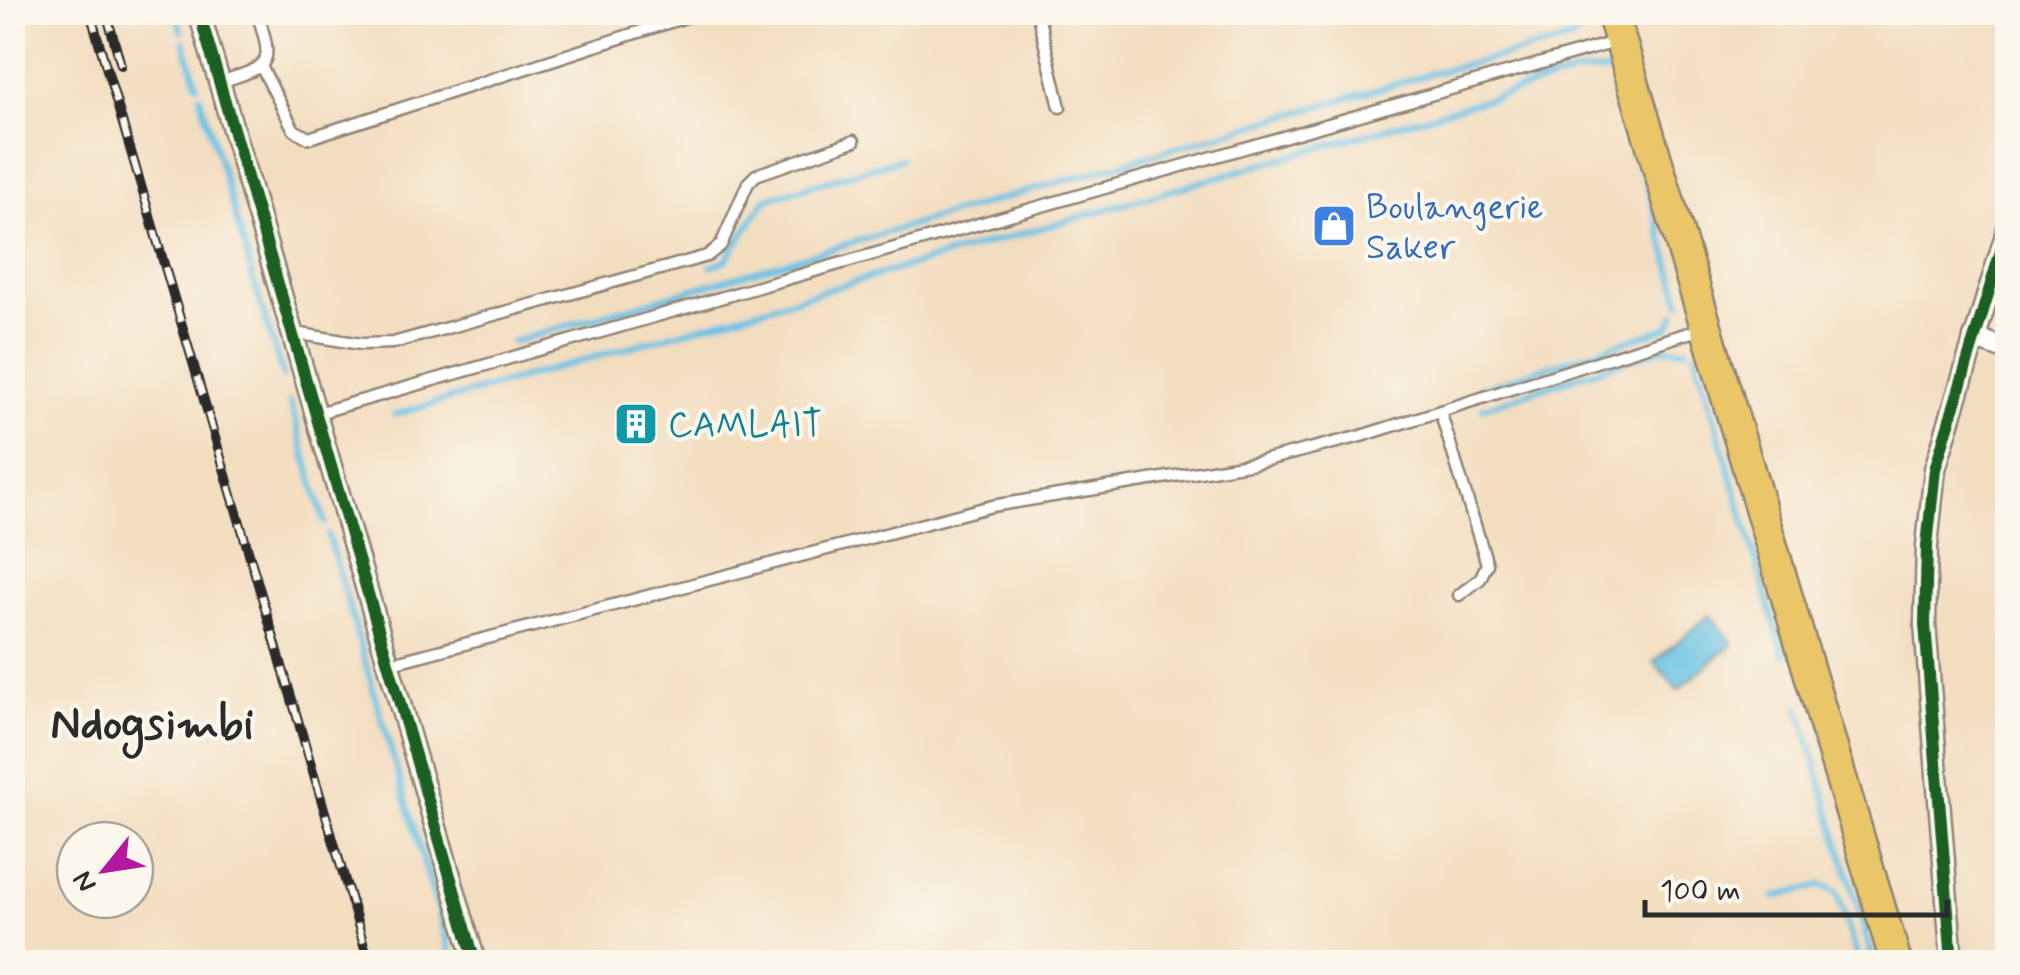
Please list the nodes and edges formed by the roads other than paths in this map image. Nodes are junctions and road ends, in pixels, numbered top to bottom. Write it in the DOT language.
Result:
graph roads {
  1 [pos="199,12"];
  2 [pos="257,12"];
  3 [pos="701,12"];
  4 [pos="1037,12"];
  5 [pos="684,16"];
  6 [pos="1616,26"];
  7 [pos="262,68"];
  8 [pos="220,82"];
  9 [pos="1060,107"];
  10 [pos="854,141"];
  11 [pos="2008,228"];
  12 [pos="1707,327"];
  13 [pos="296,333"];
  14 [pos="1974,338"];
  15 [pos="2008,350"];
  16 [pos="1440,410"];
  17 [pos="318,413"];
  18 [pos="1459,595"];
  19 [pos="388,664"];
  20 [pos="475,962"];
  21 [pos="1896,962"];
  22 [pos="1952,962"];
  1 -- 8 [label="street"];
  2 -- 7 [label="lane"];
  3 -- 5 [label="lane"];
  4 -- 9 [label="lane"];
  5 -- 7 [label="lane"];
  6 -- 12 [label="main road"];
  6 -- 17 [label="lane"];
  7 -- 8 [label="lane"];
  8 -- 13 [label="street"];
  10 -- 13 [label="lane"];
  11 -- 14 [label="street"];
  12 -- 16 [label="lane"];
  12 -- 21 [label="main road"];
  13 -- 17 [label="street"];
  14 -- 15 [label="street"];
  14 -- 22 [label="street"];
  16 -- 18 [label="lane"];
  16 -- 19 [label="lane"];
  17 -- 19 [label="street"];
  19 -- 20 [label="street"];
}
